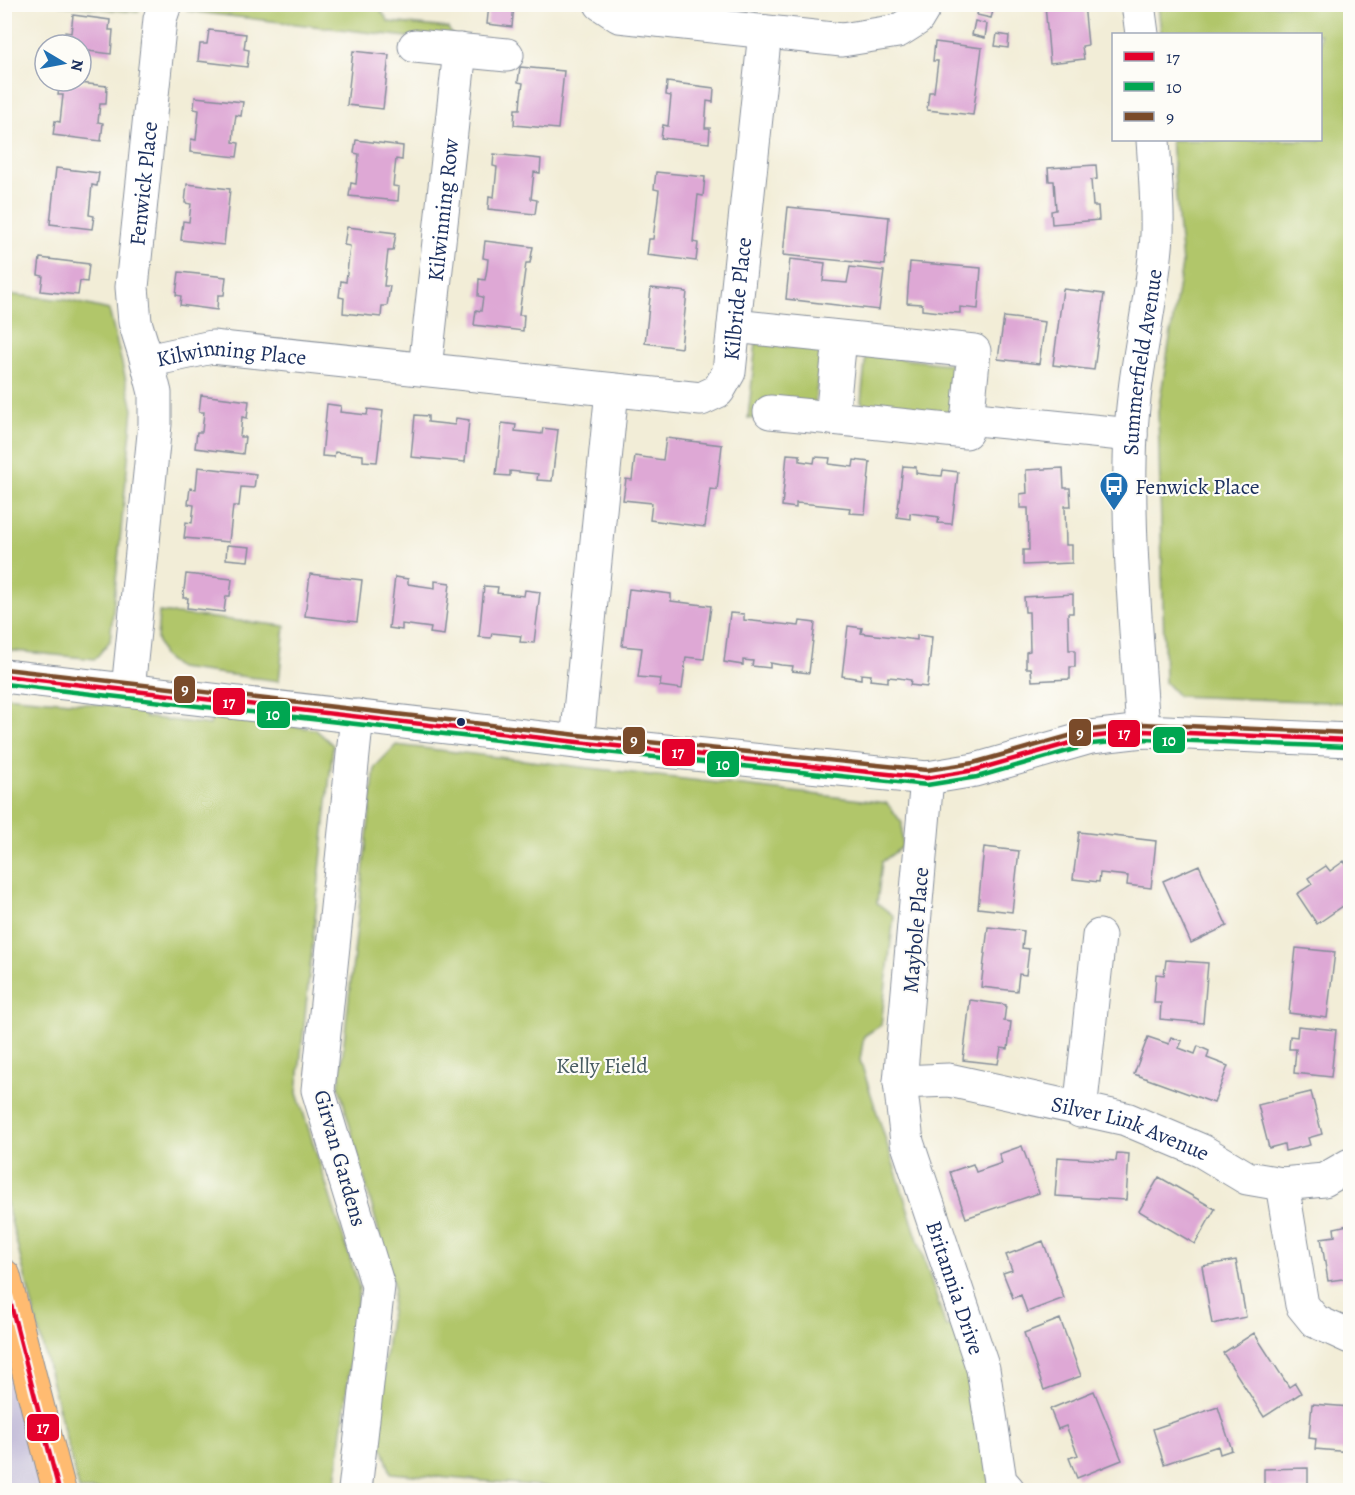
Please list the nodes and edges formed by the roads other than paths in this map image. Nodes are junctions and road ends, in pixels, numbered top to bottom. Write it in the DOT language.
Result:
graph roads {
  1 [pos="165,4"];
  2 [pos="601,4"];
  3 [pos="926,4"];
  4 [pos="1138,4"];
  5 [pos="765,32"];
  6 [pos="1142,33"];
  7 [pos="415,46"];
  8 [pos="460,50"];
  9 [pos="507,55"];
  10 [pos="1153,141"];
  11 [pos="734,326"];
  12 [pos="840,338"];
  13 [pos="147,361"];
  14 [pos="425,369"];
  15 [pos="612,390"];
  16 [pos="770,412"];
  17 [pos="832,418"];
  18 [pos="967,418"];
  19 [pos="1131,435"];
  20 [pos="4,676"];
  21 [pos="128,690"];
  22 [pos="357,716"];
  23 [pos="1143,731"];
  24 [pos="1350,740"];
  25 [pos="577,742"];
  26 [pos="927,778"];
  27 [pos="1099,936"];
  28 [pos="900,1082"];
  29 [pos="1080,1111"];
  30 [pos="1350,1165"];
  31 [pos="1282,1184"];
  32 [pos="4,1276"];
  33 [pos="1350,1337"];
  34 [pos="59,1491"];
  35 [pos="355,1491"];
  36 [pos="1008,1491"];
  1 -- 13 [label="street, Fenwick Place"];
  2 -- 5 [label="street"];
  3 -- 5 [label="street"];
  4 -- 6 [label="street"];
  5 -- 11 [label="street, Kilbride Place"];
  7 -- 8 [label="street"];
  8 -- 9 [label="street"];
  8 -- 14 [label="street, Kilwinning Row"];
  10 -- 19 [label="street, Summerfield Avenue"];
  11 -- 12 [label="street"];
  11 -- 15 [label="street, Kilbride Place"];
  12 -- 17 [label="street"];
  12 -- 18 [label="street"];
  13 -- 14 [label="street, Kilwinning Place"];
  13 -- 21 [label="street, Kilwinning Place"];
  14 -- 15 [label="street, Kilwinning Place"];
  15 -- 25 [label="street"];
  16 -- 17 [label="street"];
  17 -- 18 [label="street"];
  18 -- 19 [label="street"];
  19 -- 23 [label="street, Summerfield Avenue"];
  20 -- 21 [label="street"];
  21 -- 22 [label="street"];
  22 -- 25 [label="street"];
  22 -- 35 [label="street, Girvan Gardens"];
  23 -- 24 [label="street"];
  23 -- 26 [label="street"];
  25 -- 26 [label="street"];
  26 -- 28 [label="street, Maybole Place"];
  27 -- 29 [label="street"];
  28 -- 29 [label="street, Silver Link Avenue"];
  28 -- 36 [label="street, Britannia Drive"];
  29 -- 31 [label="street, Silver Link Avenue"];
  30 -- 31 [label="street, Silver Link Avenue"];
  31 -- 33 [label="street"];
  32 -- 34 [label="main road"];
}
